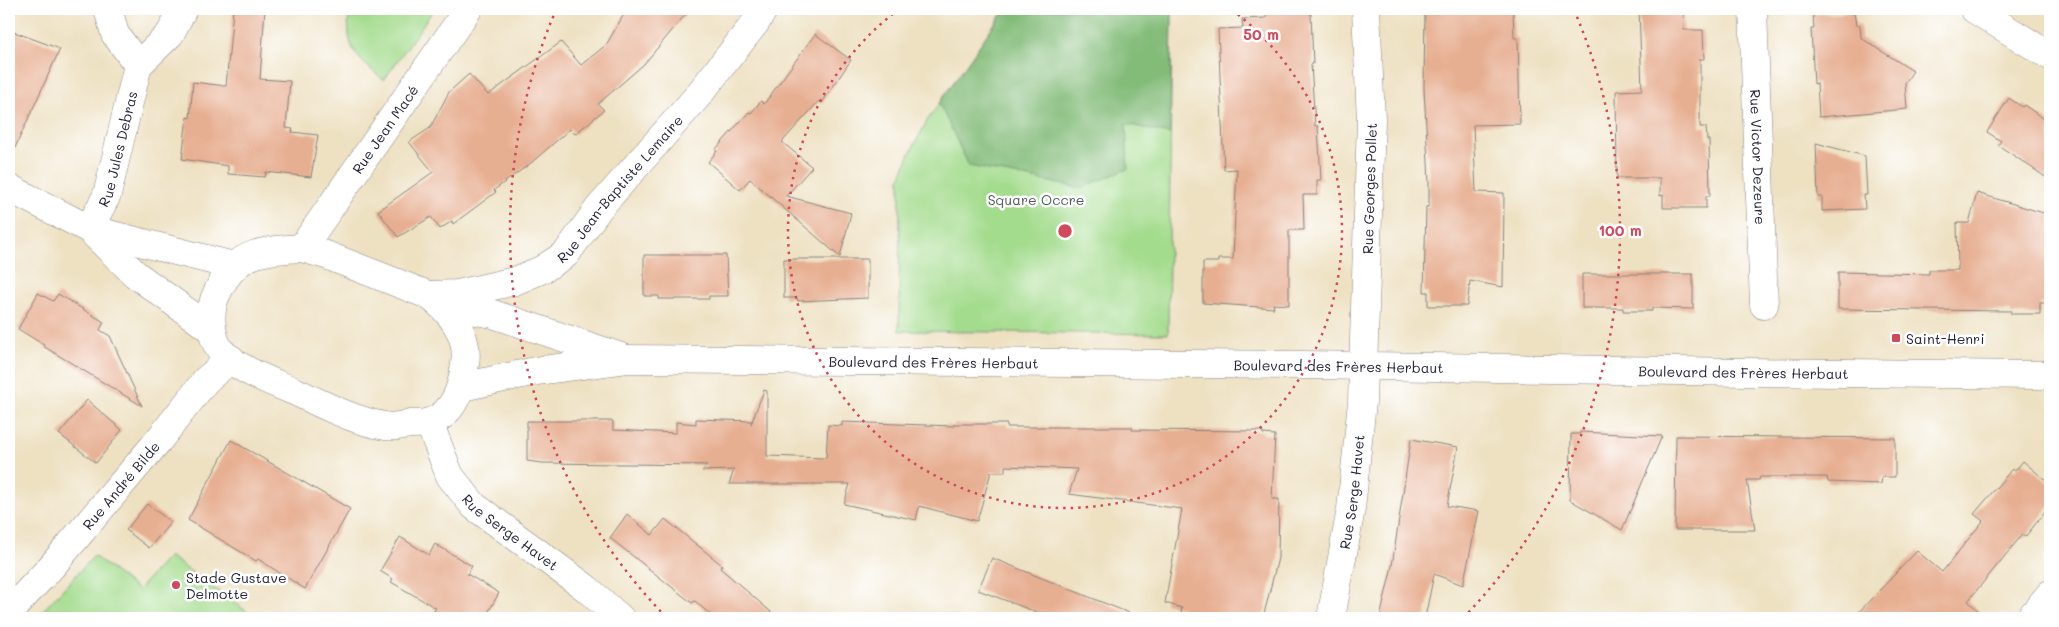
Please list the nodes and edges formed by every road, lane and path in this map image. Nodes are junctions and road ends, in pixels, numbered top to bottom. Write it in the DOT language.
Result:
graph roads {
  1 [pos="108,9"];
  2 [pos="183,9"];
  3 [pos="468,9"];
  4 [pos="764,9"];
  5 [pos="1366,9"];
  6 [pos="1753,9"];
  7 [pos="1974,9"];
  8 [pos="2050,56"];
  9 [pos="138,65"];
  10 [pos="9,188"];
  11 [pos="88,229"];
  12 [pos="302,248"];
  13 [pos="234,266"];
  14 [pos="435,300"];
  15 [pos="1764,304"];
  16 [pos="212,330"];
  17 [pos="627,359"];
  18 [pos="231,360"];
  19 [pos="1363,366"];
  20 [pos="2050,375"];
  21 [pos="462,387"];
  22 [pos="429,422"];
  23 [pos="2050,594"];
  24 [pos="9,612"];
  25 [pos="620,618"];
  26 [pos="1331,618"];
  27 [pos="2030,618"];
  1 -- 9 [label="street"];
  2 -- 9 [label="street"];
  3 -- 12 [label="street, Rue Jean Macé"];
  4 -- 14 [label="street, Rue Jean-Baptiste Lemaire"];
  5 -- 19 [label="street, Rue Georges Pollet"];
  6 -- 15 [label="street, Rue Victor Dezeure"];
  7 -- 8 [label="street"];
  9 -- 11 [label="street, Rue Jules Debras"];
  10 -- 11 [label="street"];
  11 -- 13 [label="street"];
  11 -- 16 [label="street"];
  12 -- 13 [label="street"];
  12 -- 14 [label="street"];
  13 -- 16 [label="street"];
  14 -- 17 [label="street, Boulevard des Frères Herbaut"];
  14 -- 21 [label="street"];
  16 -- 18 [label="street"];
  17 -- 19 [label="street, Boulevard des Frères Herbaut"];
  17 -- 21 [label="street, Boulevard des Frères Herbaut"];
  18 -- 22 [label="street"];
  18 -- 24 [label="street, Rue André Bilde"];
  19 -- 20 [label="street, Boulevard des Frères Herbaut"];
  19 -- 26 [label="street, Rue Serge Havet"];
  21 -- 22 [label="street"];
  22 -- 25 [label="street, Rue Serge Havet"];
  23 -- 27 [label="street"];
}
